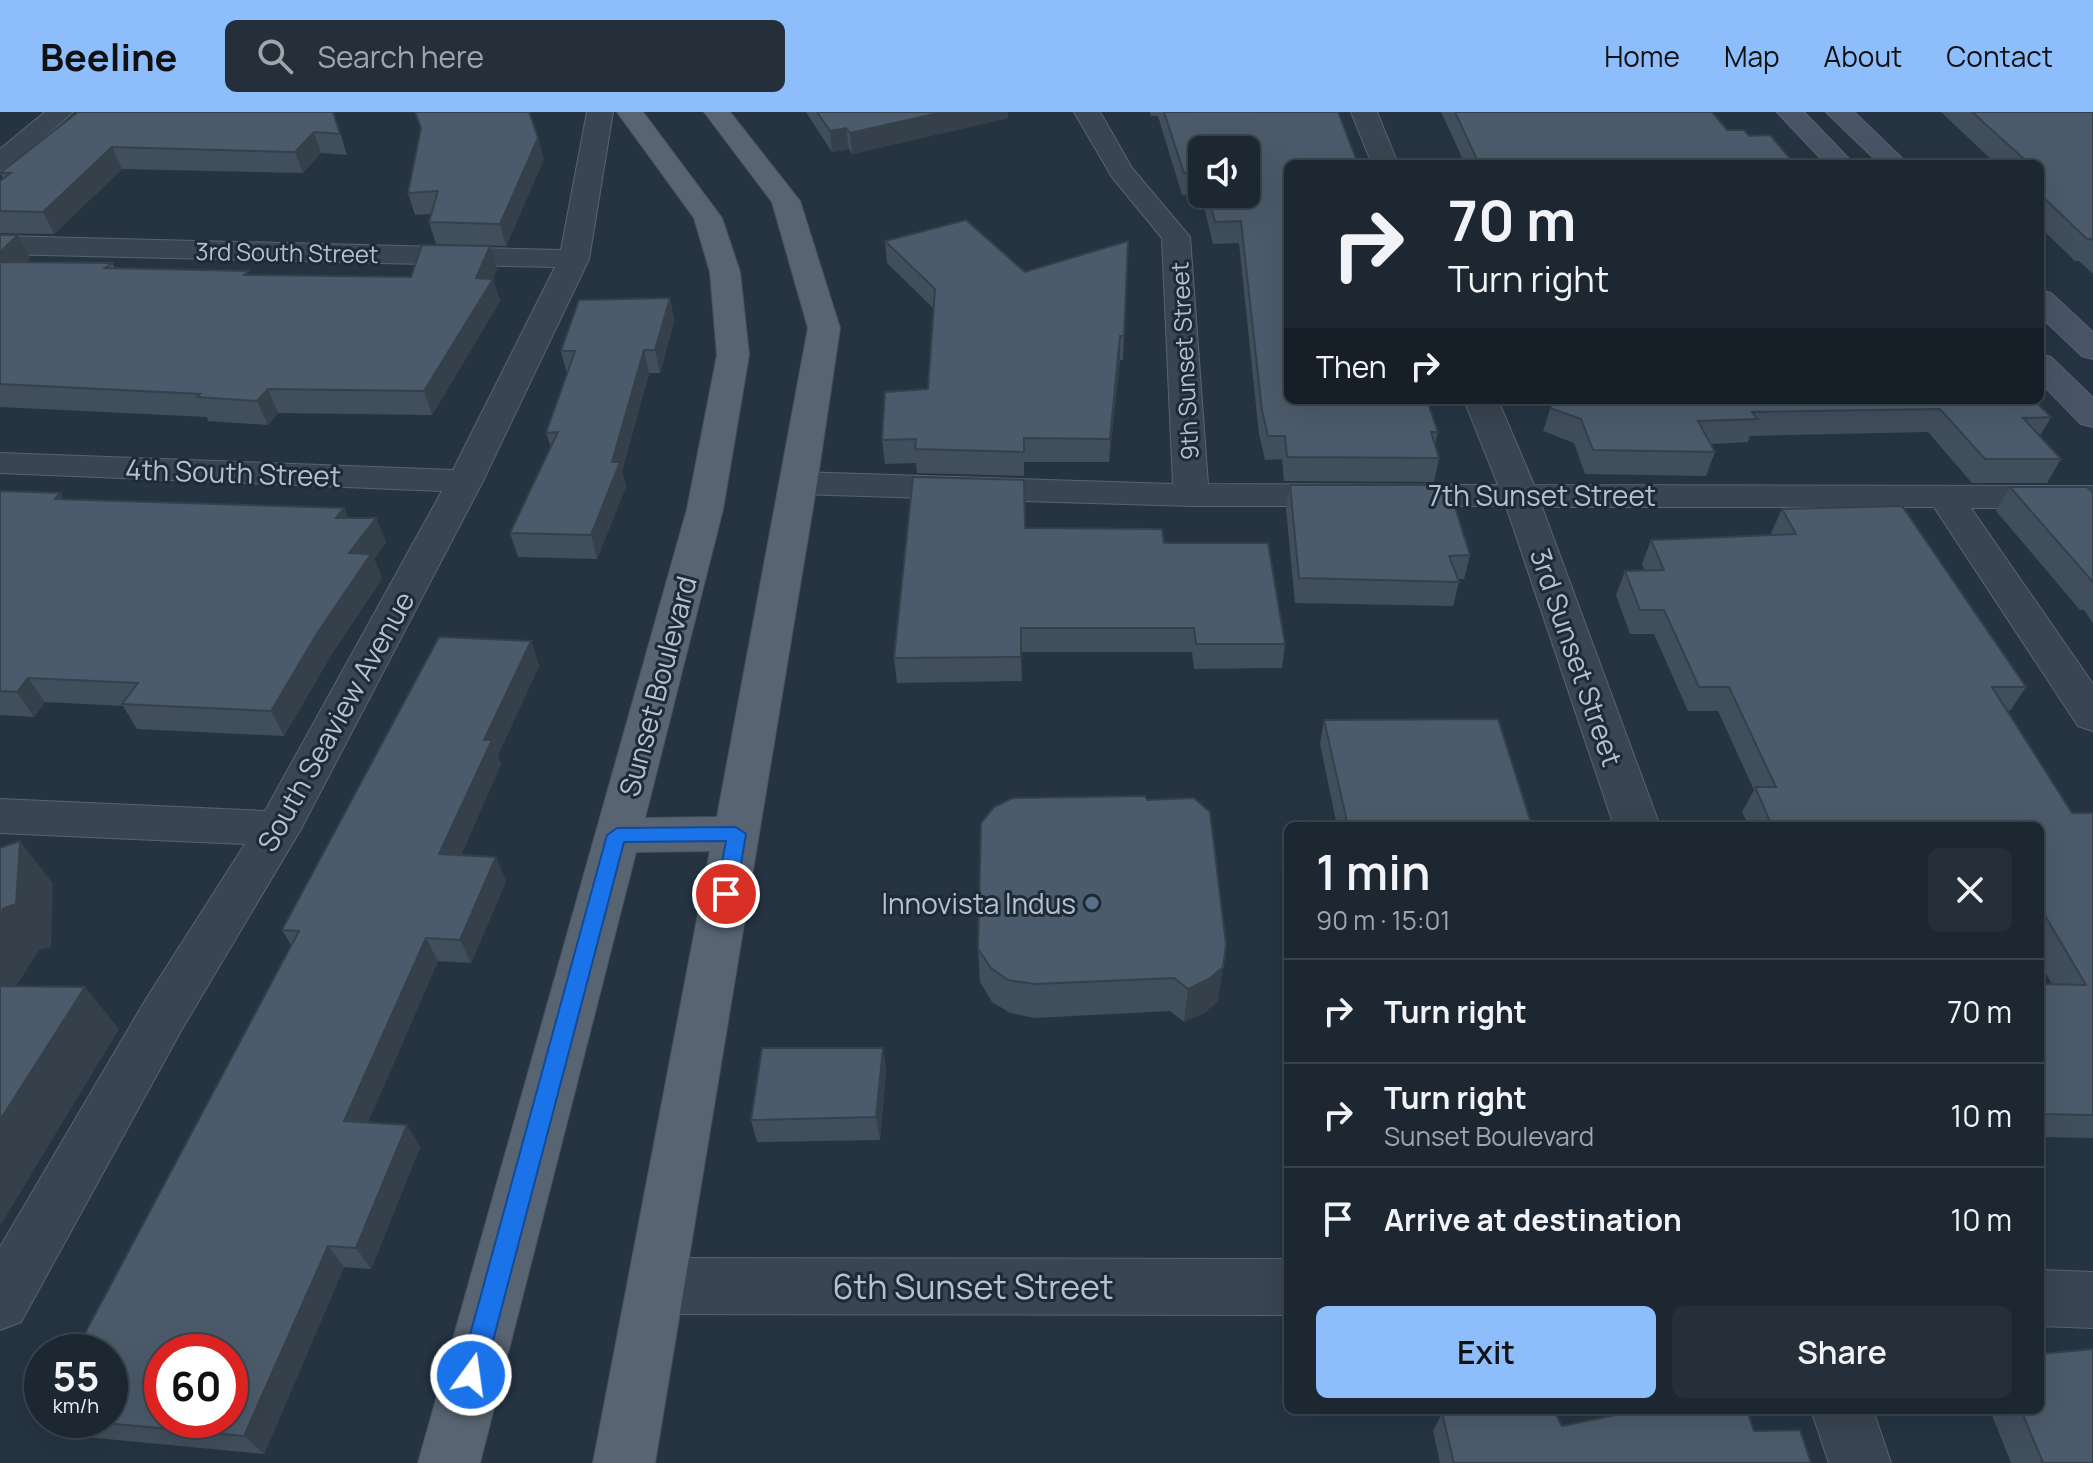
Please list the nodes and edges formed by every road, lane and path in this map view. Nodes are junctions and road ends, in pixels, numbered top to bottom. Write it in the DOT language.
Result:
graph roads {
  1 [pos="26,112"];
  2 [pos="60,112"];
  3 [pos="600,112"];
  4 [pos="630,112"];
  5 [pos="717,112"];
  6 [pos="1087,112"];
  7 [pos="1364,112"];
  8 [pos="1790,112"];
  9 [pos="1839,112"];
  10 [pos="0,131"];
  11 [pos="1383,160"];
  12 [pos="1837,160"];
  13 [pos="1891,160"];
  14 [pos="0,162"];
  15 [pos="0,245"];
  16 [pos="574,259"];
  17 [pos="2044,303"];
  18 [pos="2093,349"];
  19 [pos="2044,368"];
  20 [pos="1483,404"];
  21 [pos="2093,417"];
  22 [pos="0,463"];
  23 [pos="465,481"];
  24 [pos="799,483"];
  25 [pos="1191,495"];
  26 [pos="1520,495"];
  27 [pos="2093,497"];
  28 [pos="1946,498"];
  29 [pos="2093,716"];
  30 [pos="0,816"];
  31 [pos="1636,822"];
  32 [pos="278,829"];
  33 [pos="736,834"];
  34 [pos="617,835"];
  35 [pos="658,1286"];
  36 [pos="1284,1287"];
  37 [pos="2044,1298"];
  38 [pos="2093,1300"];
  39 [pos="0,1302"];
  40 [pos="1843,1414"];
  41 [pos="449,1463"];
  42 [pos="624,1463"];
  43 [pos="1860,1463"];
  1 -- 10 [label="street"];
  2 -- 14 [label="street"];
  3 -- 16 [label="street, South Seaview Avenue"];
  4 -- 34 [label="main road, Sunset Boulevard"];
  5 -- 24 [label="main road"];
  6 -- 25 [label="street, 9th Sunset Street"];
  7 -- 11 [label="street"];
  8 -- 12 [label="street"];
  9 -- 13 [label="street"];
  15 -- 16 [label="street, 3rd South Street"];
  16 -- 23 [label="street, South Seaview Avenue"];
  17 -- 18 [label="street"];
  19 -- 21 [label="street"];
  20 -- 26 [label="street, 3rd Sunset Street"];
  22 -- 23 [label="street, 4th South Street"];
  23 -- 32 [label="street, South Seaview Avenue"];
  24 -- 25 [label="street, 7th Sunset Street"];
  24 -- 33 [label="main road"];
  25 -- 26 [label="street, 7th Sunset Street"];
  26 -- 28 [label="street, 7th Sunset Street"];
  26 -- 31 [label="street, 3rd Sunset Street"];
  27 -- 28 [label="street, 7th Sunset Street"];
  28 -- 29 [label="street"];
  30 -- 32 [label="street"];
  32 -- 39 [label="street, South Seaview Avenue"];
  33 -- 34 [label="main road"];
  33 -- 35 [label="main road"];
  34 -- 41 [label="main road, Sunset Boulevard"];
  35 -- 36 [label="street, 6th Sunset Street"];
  35 -- 42 [label="main road"];
  37 -- 38 [label="street"];
  40 -- 43 [label="street"];
}
